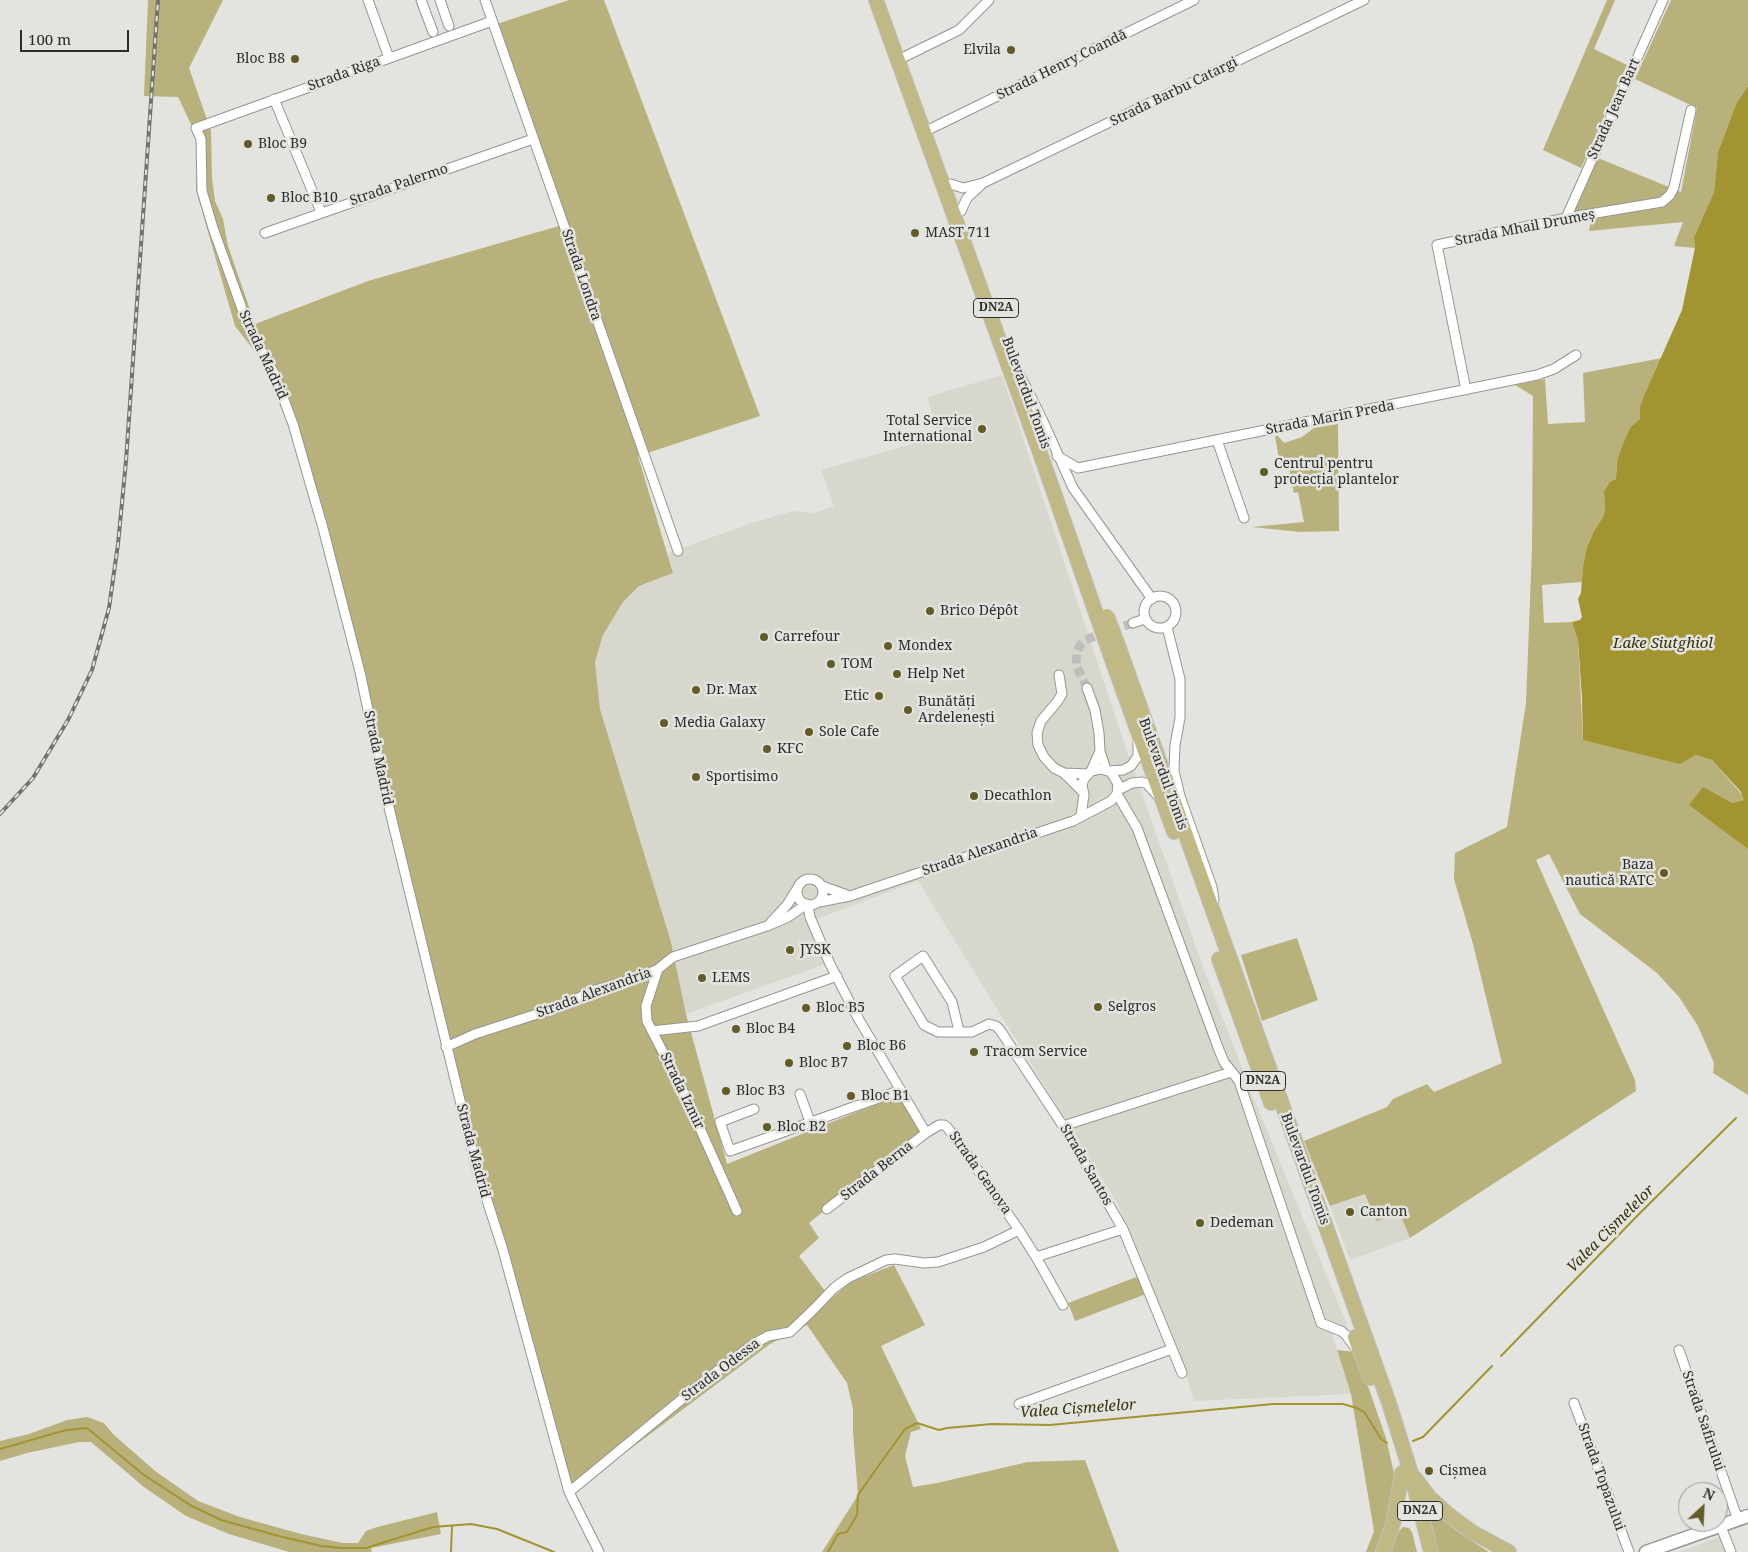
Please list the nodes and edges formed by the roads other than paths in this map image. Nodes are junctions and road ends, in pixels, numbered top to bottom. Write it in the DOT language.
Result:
graph roads {
  1 [pos="378,0"];
  2 [pos="421,0"];
  3 [pos="440,0"];
  4 [pos="485,0"];
  5 [pos="876,0"];
  6 [pos="883,0"];
  7 [pos="989,0"];
  8 [pos="1194,0"];
  9 [pos="1364,0"];
  10 [pos="1664,0"];
  11 [pos="368,2"];
  12 [pos="492,21"];
  13 [pos="449,26"];
  14 [pos="433,32"];
  15 [pos="904,57"];
  16 [pos="389,58"];
  17 [pos="274,99"];
  18 [pos="1691,110"];
  19 [pos="196,128"];
  20 [pos="930,129"];
  21 [pos="534,139"];
  22 [pos="983,183"];
  23 [pos="951,184"];
  24 [pos="961,211"];
  25 [pos="321,212"];
  26 [pos="1566,218"];
  27 [pos="265,233"];
  28 [pos="1576,355"];
  29 [pos="1019,373"];
  30 [pos="1466,390"];
  31 [pos="1217,440"];
  32 [pos="1057,456"];
  33 [pos="1078,468"];
  34 [pos="1070,484"];
  35 [pos="1244,518"];
  36 [pos="678,551"];
  37 [pos="1152,599"];
  38 [pos="1103,618"];
  39 [pos="1145,618"];
  40 [pos="1133,622"];
  41 [pos="1167,626"];
  42 [pos="1115,651"];
  43 [pos="1059,675"];
  44 [pos="1087,688"];
  45 [pos="1138,733"];
  46 [pos="1100,751"];
  47 [pos="1107,770"];
  48 [pos="1089,772"];
  49 [pos="1064,773"];
  50 [pos="1118,792"];
  51 [pos="1083,793"];
  52 [pos="1164,803"];
  53 [pos="1104,804"];
  54 [pos="1128,812"];
  55 [pos="1082,815"];
  56 [pos="822,886"];
  57 [pos="798,889"];
  58 [pos="850,896"];
  59 [pos="819,902"];
  60 [pos="808,904"];
  61 [pos="1216,922"];
  62 [pos="767,926"];
  63 [pos="658,969"];
  64 [pos="837,976"];
  65 [pos="652,1031"];
  66 [pos="960,1031"];
  67 [pos="446,1047"];
  68 [pos="1231,1072"];
  69 [pos="901,1090"];
  70 [pos="800,1094"];
  71 [pos="754,1109"];
  72 [pos="810,1122"];
  73 [pos="1063,1126"];
  74 [pos="926,1133"];
  75 [pos="827,1209"];
  76 [pos="737,1211"];
  77 [pos="1123,1229"];
  78 [pos="1019,1230"];
  79 [pos="1036,1257"];
  80 [pos="1063,1305"];
  81 [pos="1172,1349"];
  82 [pos="1679,1350"];
  83 [pos="1363,1359"];
  84 [pos="1182,1373"];
  85 [pos="1574,1403"];
  86 [pos="1019,1404"];
  87 [pos="1406,1472"];
  88 [pos="569,1492"];
  89 [pos="1745,1520"];
  90 [pos="1728,1529"];
  91 [pos="1723,1532"];
  92 [pos="599,1552"];
  93 [pos="1382,1552"];
  94 [pos="1423,1552"];
  95 [pos="1431,1552"];
  96 [pos="1509,1552"];
  97 [pos="1629,1552"];
  98 [pos="1646,1552"];
  99 [pos="1665,1552"];
  100 [pos="1731,1552"];
  1 -- 11 [label="street"];
  2 -- 14 [label="street"];
  3 -- 13 [label="street"];
  4 -- 12 [label="street, Strada Londra"];
  5 -- 38 [label="main road, Bulevardul Tomis / DN2A"];
  6 -- 15 [label="main road, Bulevardul Tomis / DN2A"];
  7 -- 15 [label="street"];
  8 -- 20 [label="street, Strada Henry Coandă"];
  9 -- 22 [label="street, Strada Barbu Catargi"];
  10 -- 26 [label="street, Strada Jean Bart"];
  11 -- 16 [label="street"];
  12 -- 16 [label="street, Strada Riga"];
  12 -- 21 [label="street, Strada Londra"];
  15 -- 20 [label="main road, Bulevardul Tomis / DN2A"];
  16 -- 17 [label="street, Strada Riga"];
  17 -- 19 [label="street, Strada Riga"];
  17 -- 25 [label="street"];
  18 -- 26 [label="street, Strada Mhail Drumeș"];
  19 -- 67 [label="street, Strada Madrid"];
  20 -- 23 [label="main road, Bulevardul Tomis / DN2A"];
  21 -- 25 [label="street, Strada Palermo"];
  21 -- 36 [label="street, Strada Londra"];
  22 -- 23 [label="street, Strada Barbu Catargi"];
  22 -- 24 [label="street, Strada Barbu Catargi"];
  23 -- 24 [label="main road, Bulevardul Tomis / DN2A"];
  24 -- 29 [label="main road, Bulevardul Tomis / DN2A"];
  25 -- 27 [label="street, Strada Palermo"];
  26 -- 30 [label="street, Strada Mhail Drumeș"];
  28 -- 30 [label="street, Strada Marin Preda"];
  29 -- 32 [label="street"];
  29 -- 38 [label="main road, Bulevardul Tomis / DN2A"];
  30 -- 31 [label="street, Strada Marin Preda"];
  31 -- 33 [label="street, Strada Marin Preda"];
  31 -- 35 [label="street"];
  32 -- 33 [label="street"];
  32 -- 34 [label="street"];
  33 -- 34 [label="street"];
  34 -- 37 [label="street"];
  37 -- 39 [label="street"];
  37 -- 41 [label="street"];
  38 -- 42 [label="main road, Bulevardul Tomis / DN2A, bridge"];
  39 -- 40 [label="street"];
  39 -- 41 [label="street"];
  41 -- 61 [label="street"];
  42 -- 45 [label="main road, Bulevardul Tomis / DN2A"];
  42 -- 61 [label="main road, Bulevardul Tomis / DN2A"];
  43 -- 49 [label="street"];
  44 -- 46 [label="street"];
  45 -- 47 [label="street"];
  45 -- 52 [label="main road, Bulevardul Tomis / DN2A"];
  46 -- 47 [label="street"];
  46 -- 48 [label="street"];
  47 -- 48 [label="street"];
  47 -- 50 [label="street"];
  48 -- 49 [label="street"];
  48 -- 51 [label="street"];
  49 -- 51 [label="street"];
  50 -- 52 [label="street"];
  50 -- 53 [label="street"];
  50 -- 54 [label="street"];
  51 -- 53 [label="street"];
  51 -- 55 [label="street"];
  52 -- 83 [label="main road, Bulevardul Tomis / DN2A"];
  53 -- 54 [label="street"];
  53 -- 55 [label="street, Strada Alexandria"];
  54 -- 68 [label="street"];
  55 -- 58 [label="street, Strada Alexandria"];
  56 -- 57 [label="street"];
  56 -- 58 [label="street"];
  56 -- 59 [label="street"];
  57 -- 60 [label="street"];
  57 -- 62 [label="street, Strada Alexandria"];
  58 -- 59 [label="street, Strada Alexandria"];
  59 -- 60 [label="street"];
  60 -- 62 [label="street, Strada Alexandria"];
  60 -- 64 [label="street, Strada Genova"];
  61 -- 87 [label="main road, Bulevardul Tomis / DN2A"];
  62 -- 63 [label="street, Strada Alexandria"];
  63 -- 65 [label="street, Strada Izmir"];
  63 -- 67 [label="street, Strada Alexandria"];
  64 -- 65 [label="street"];
  64 -- 69 [label="street, Strada Genova"];
  65 -- 76 [label="street, Strada Izmir"];
  66 -- 66 [label="street"];
  66 -- 73 [label="street, Strada Santos"];
  67 -- 88 [label="street, Strada Madrid"];
  68 -- 73 [label="street"];
  68 -- 83 [label="street"];
  69 -- 72 [label="street"];
  69 -- 74 [label="street, Strada Genova"];
  70 -- 72 [label="street"];
  71 -- 72 [label="street"];
  73 -- 77 [label="street, Strada Santos"];
  74 -- 75 [label="street, Strada Berna"];
  74 -- 78 [label="street, Strada Genova"];
  77 -- 79 [label="street"];
  77 -- 81 [label="street, Strada Santos"];
  78 -- 79 [label="street"];
  78 -- 88 [label="street, Strada Odessa"];
  79 -- 80 [label="street"];
  81 -- 84 [label="street, Strada Santos"];
  81 -- 86 [label="street"];
  82 -- 89 [label="street, Strada Safirului"];
  83 -- 87 [label="main road, Bulevardul Tomis / DN2A"];
  85 -- 97 [label="street, Strada Topazului"];
  87 -- 93 [label="main road"];
  87 -- 94 [label="main road, Bulevardul Tomis / DN2A"];
  87 -- 95 [label="main road, Bulevardul Tomis / DN2A"];
  87 -- 96 [label="main road"];
  88 -- 92 [label="street, Strada Madrid"];
  89 -- 90 [label="main road"];
  89 -- 98 [label="main road"];
  91 -- 99 [label="main road"];
  91 -- 100 [label="street"];
}
